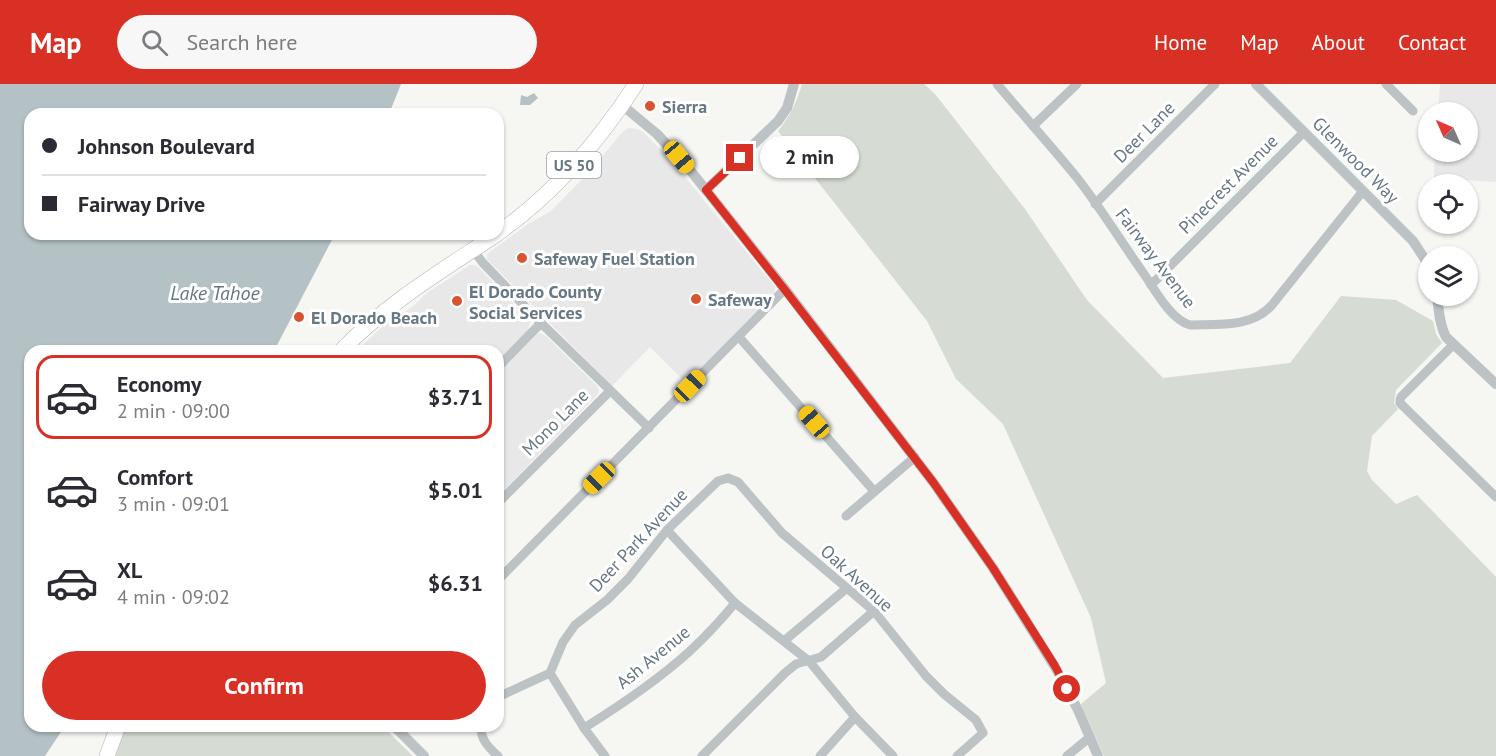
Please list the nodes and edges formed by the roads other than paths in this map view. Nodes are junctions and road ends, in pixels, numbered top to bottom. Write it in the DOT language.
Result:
graph roads {
  1 [pos="636,84"];
  2 [pos="794,84"];
  3 [pos="997,84"];
  4 [pos="1077,84"];
  5 [pos="1215,84"];
  6 [pos="1256,84"];
  7 [pos="1386,84"];
  8 [pos="622,105"];
  9 [pos="1413,111"];
  10 [pos="1033,126"];
  11 [pos="1304,132"];
  12 [pos="706,190"];
  13 [pos="1363,191"];
  14 [pos="1095,204"];
  15 [pos="504,229"];
  16 [pos="489,240"];
  17 [pos="1418,249"];
  18 [pos="473,250"];
  19 [pos="1151,285"];
  20 [pos="785,290"];
  21 [pos="1439,306"];
  22 [pos="542,323"];
  23 [pos="739,337"];
  24 [pos="347,345"];
  25 [pos="1453,345"];
  26 [pos="504,361"];
  27 [pos="1496,384"];
  28 [pos="610,391"];
  29 [pos="649,428"];
  30 [pos="915,457"];
  31 [pos="728,478"];
  32 [pos="874,491"];
  33 [pos="504,497"];
  34 [pos="1496,497"];
  35 [pos="846,516"];
  36 [pos="667,530"];
  37 [pos="504,574"];
  38 [pos="847,588"];
  39 [pos="735,603"];
  40 [pos="874,611"];
  41 [pos="784,641"];
  42 [pos="809,661"];
  43 [pos="550,673"];
  44 [pos="504,695"];
  45 [pos="855,717"];
  46 [pos="584,728"];
  47 [pos="116,732"];
  48 [pos="400,732"];
  49 [pos="482,732"];
  50 [pos="1089,737"];
  51 [pos="107,756"];
  52 [pos="424,756"];
  53 [pos="498,756"];
  54 [pos="605,756"];
  55 [pos="702,756"];
  56 [pos="820,756"];
  57 [pos="893,756"];
  58 [pos="957,756"];
  59 [pos="1067,756"];
  60 [pos="1098,756"];
  1 -- 8 [label="highway, US 50"];
  2 -- 12 [label="street"];
  3 -- 10 [label="street, Fairway Avenue"];
  4 -- 10 [label="street"];
  5 -- 14 [label="street, Deer Lane"];
  6 -- 11 [label="street, Glenwood Way"];
  7 -- 9 [label="street"];
  8 -- 12 [label="street"];
  8 -- 15 [label="highway, US 50"];
  10 -- 14 [label="street, Fairway Avenue"];
  11 -- 13 [label="street, Glenwood Way"];
  11 -- 19 [label="street, Pinecrest Avenue"];
  12 -- 20 [label="street"];
  13 -- 17 [label="street, Glenwood Way"];
  13 -- 19 [label="street, Fairway Avenue"];
  14 -- 19 [label="street, Fairway Avenue"];
  16 -- 18 [label="highway, US 50"];
  18 -- 22 [label="street"];
  18 -- 24 [label="highway, US 50"];
  20 -- 23 [label="street"];
  20 -- 30 [label="street"];
  21 -- 25 [label="street"];
  22 -- 26 [label="street"];
  22 -- 28 [label="street"];
  23 -- 29 [label="street"];
  23 -- 32 [label="street"];
  25 -- 27 [label="street"];
  25 -- 34 [label="street"];
  28 -- 29 [label="street"];
  28 -- 33 [label="street, Mono Lane"];
  29 -- 37 [label="street"];
  30 -- 32 [label="street"];
  30 -- 50 [label="street"];
  31 -- 36 [label="street, Deer Park Avenue"];
  31 -- 38 [label="street, Oak Avenue"];
  32 -- 35 [label="street"];
  36 -- 39 [label="street"];
  36 -- 43 [label="street, Deer Park Avenue"];
  38 -- 40 [label="street, Oak Avenue"];
  38 -- 41 [label="street"];
  39 -- 41 [label="street"];
  39 -- 46 [label="street, Ash Avenue"];
  40 -- 42 [label="street"];
  40 -- 58 [label="street, Oak Avenue"];
  41 -- 42 [label="street"];
  42 -- 45 [label="street"];
  42 -- 55 [label="street"];
  43 -- 44 [label="street"];
  43 -- 46 [label="street"];
  45 -- 56 [label="street"];
  45 -- 57 [label="street"];
  46 -- 54 [label="street"];
  47 -- 51 [label="highway"];
  48 -- 52 [label="street"];
  49 -- 53 [label="street"];
  50 -- 59 [label="street"];
  50 -- 60 [label="street"];
}
